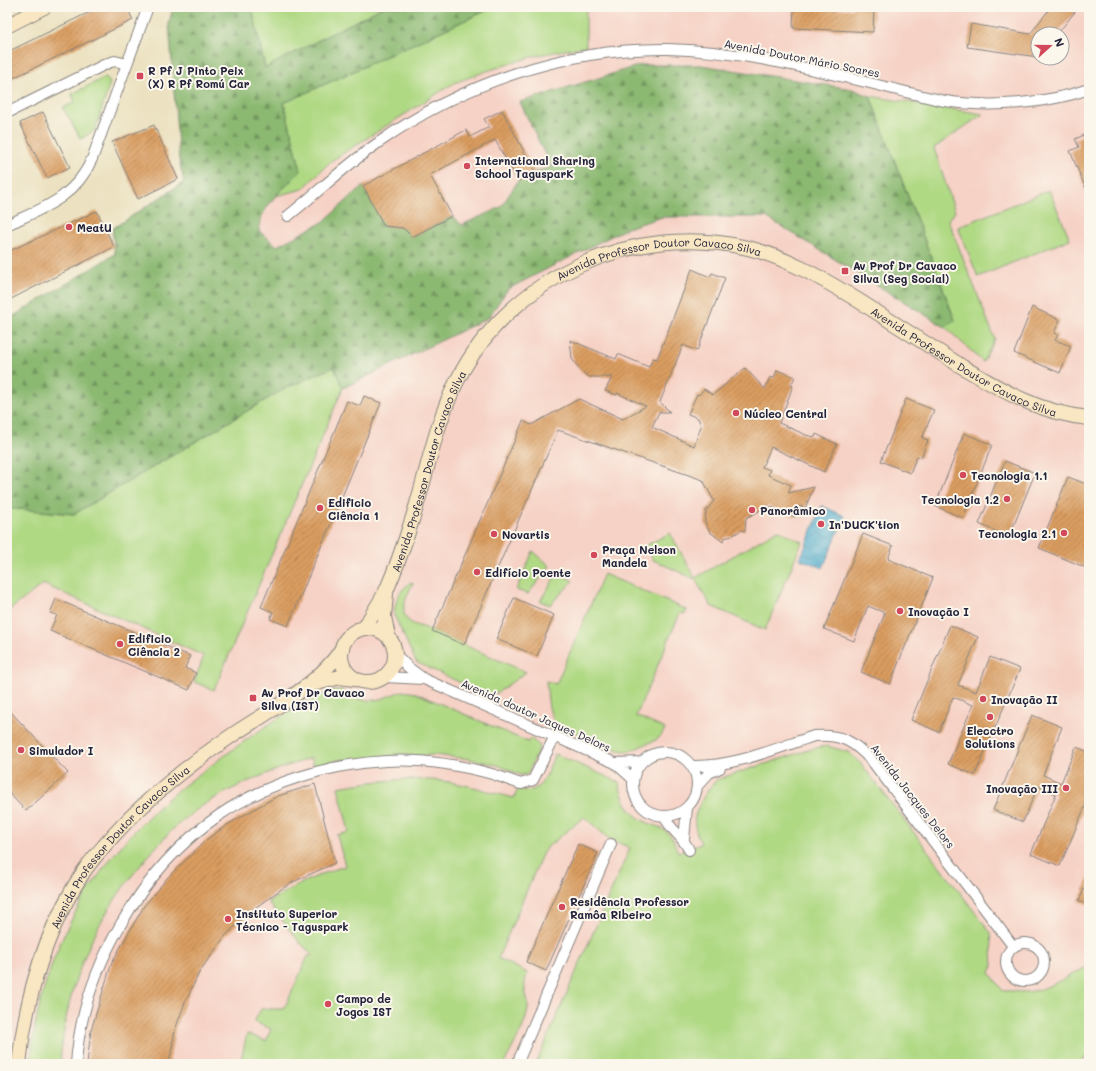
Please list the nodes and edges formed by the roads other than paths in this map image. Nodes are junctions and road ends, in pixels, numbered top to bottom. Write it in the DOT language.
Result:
graph roads {
  1 [pos="44,7"];
  2 [pos="148,7"];
  3 [pos="7,26"];
  4 [pos="127,64"];
  5 [pos="1089,88"];
  6 [pos="7,113"];
  7 [pos="288,216"];
  8 [pos="7,225"];
  9 [pos="1089,418"];
  10 [pos="386,590"];
  11 [pos="364,628"];
  12 [pos="388,636"];
  13 [pos="342,649"];
  14 [pos="396,655"];
  15 [pos="385,677"];
  16 [pos="354,679"];
  17 [pos="424,679"];
  18 [pos="304,687"];
  19 [pos="555,736"];
  20 [pos="642,762"];
  21 [pos="733,762"];
  22 [pos="615,763"];
  23 [pos="692,766"];
  24 [pos="633,779"];
  25 [pos="698,785"];
  26 [pos="687,808"];
  27 [pos="665,817"];
  28 [pos="684,839"];
  29 [pos="611,844"];
  30 [pos="689,850"];
  31 [pos="1013,946"];
  32 [pos="19,1064"];
  33 [pos="76,1064"];
  34 [pos="517,1064"];
  1 -- 3 [label="main road"];
  2 -- 4 [label="street"];
  4 -- 6 [label="street"];
  4 -- 8 [label="street"];
  5 -- 7 [label="street, Avenida Doutor Mário Soares"];
  9 -- 10 [label="main road, Avenida Professor Doutor Cavaco Silva"];
  10 -- 11 [label="main road, Avenida Professor Doutor Cavaco Silva"];
  10 -- 12 [label="main road, Avenida Professor Doutor Cavaco Silva"];
  11 -- 12 [label="main road"];
  11 -- 13 [label="main road"];
  12 -- 14 [label="main road"];
  13 -- 16 [label="main road"];
  13 -- 18 [label="main road, Avenida Professor Doutor Cavaco Silva"];
  14 -- 15 [label="main road"];
  14 -- 17 [label="street, Avenida doutor Jaques Delors"];
  15 -- 16 [label="main road"];
  15 -- 17 [label="street, Avenida doutor Jaques Delors"];
  16 -- 18 [label="main road, Avenida Professor Doutor Cavaco Silva"];
  17 -- 19 [label="street, Avenida doutor Jaques Delors"];
  18 -- 32 [label="main road, Avenida Professor Doutor Cavaco Silva"];
  19 -- 22 [label="street, Avenida doutor Jaques Delors"];
  19 -- 33 [label="street"];
  20 -- 22 [label="street"];
  20 -- 23 [label="street"];
  20 -- 24 [label="street"];
  21 -- 23 [label="street, Avenida Jacques Delors"];
  21 -- 25 [label="street, Avenida Jacques Delors"];
  21 -- 31 [label="street, Avenida Jacques Delors"];
  22 -- 24 [label="street, Avenida doutor Jaques Delors"];
  23 -- 25 [label="street"];
  24 -- 27 [label="street"];
  25 -- 26 [label="street"];
  26 -- 27 [label="street"];
  26 -- 28 [label="street"];
  27 -- 28 [label="street"];
  28 -- 30 [label="street"];
  29 -- 34 [label="street"];
}
